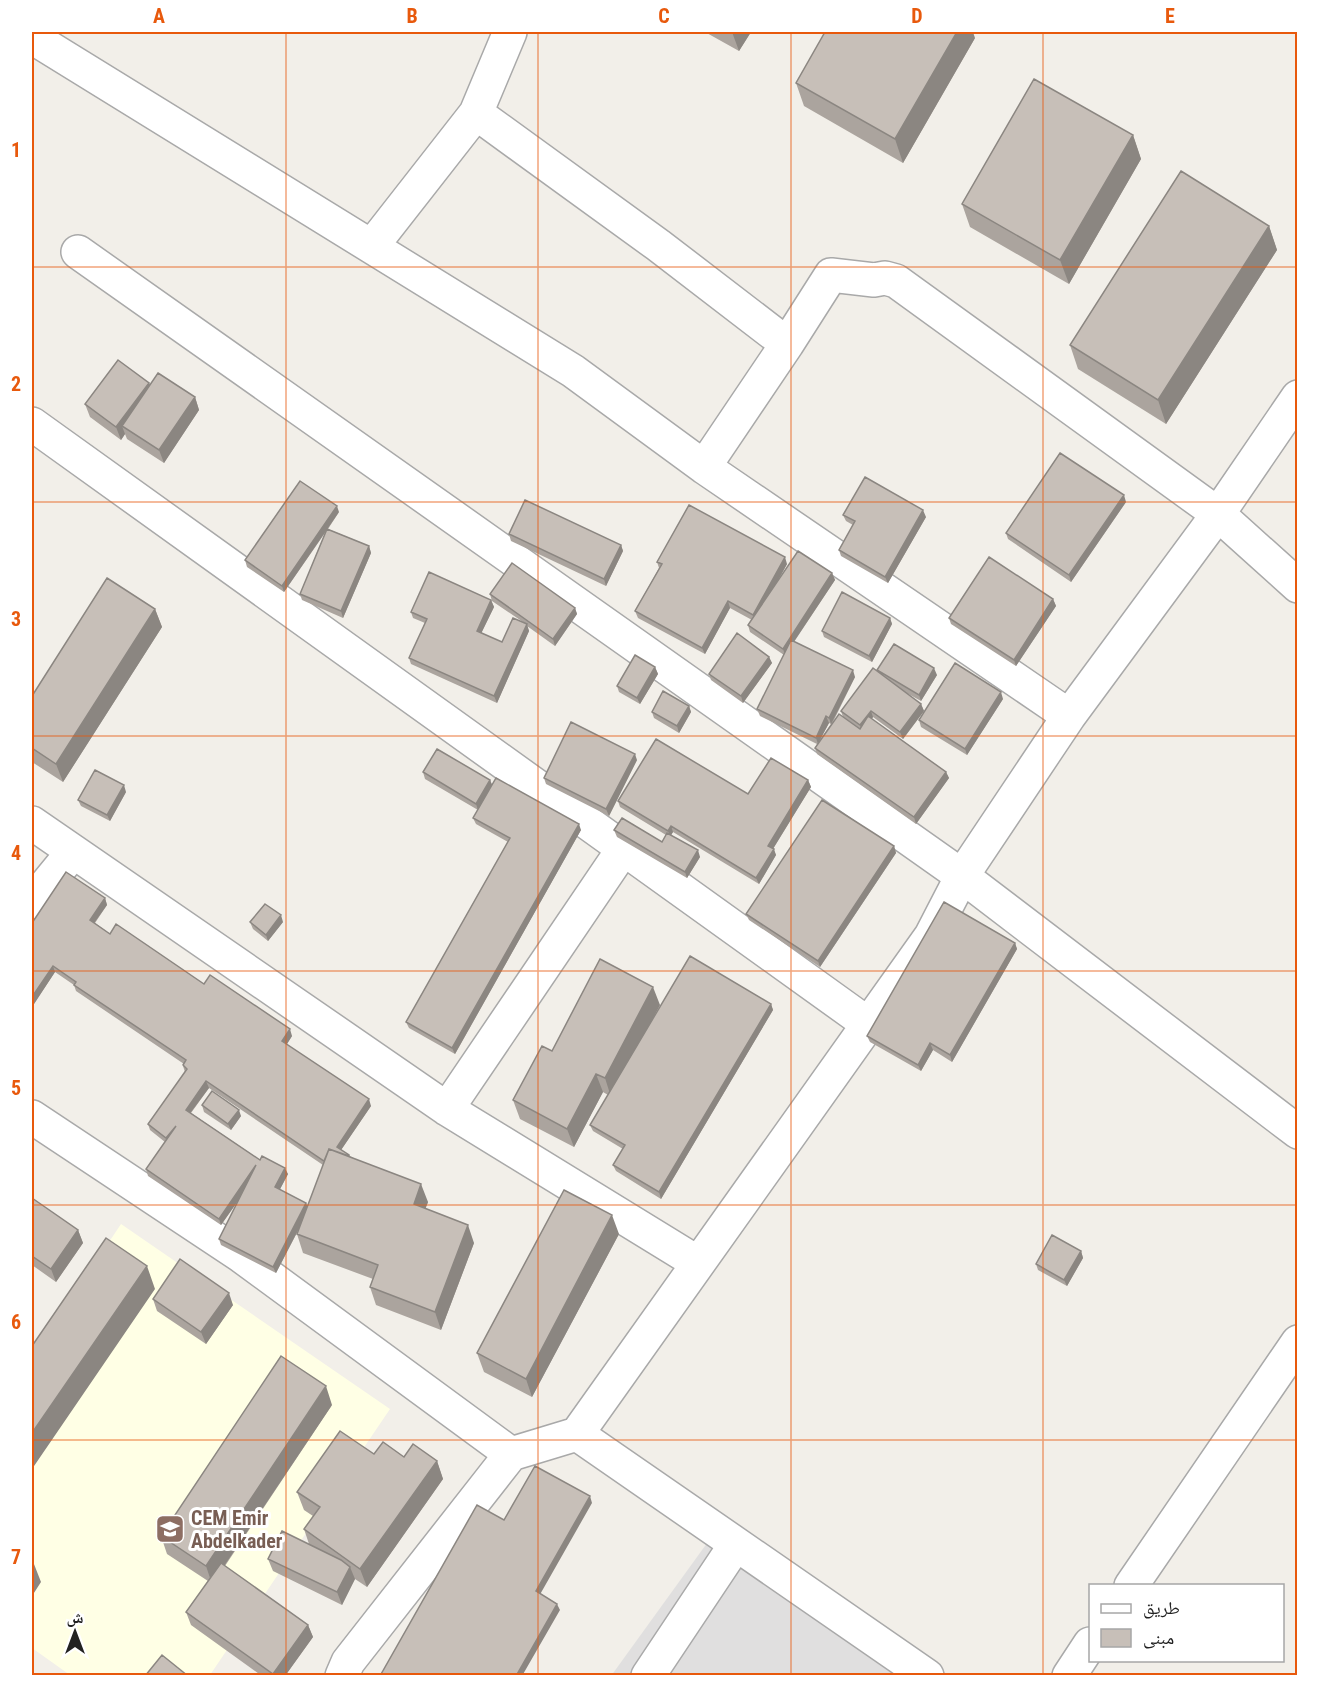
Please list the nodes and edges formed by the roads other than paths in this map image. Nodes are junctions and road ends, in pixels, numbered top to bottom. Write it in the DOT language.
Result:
graph roads {
  1 [pos="42,32"];
  2 [pos="510,32"];
  3 [pos="476,113"];
  4 [pos="372,246"];
  5 [pos="78,252"];
  6 [pos="787,344"];
  7 [pos="1298,397"];
  8 [pos="32,424"];
  9 [pos="704,467"];
  10 [pos="1218,514"];
  11 [pos="1298,586"];
  12 [pos="1069,716"];
  13 [pos="32,823"];
  14 [pos="624,848"];
  15 [pos="73,852"];
  16 [pos="962,876"];
  17 [pos="32,902"];
  18 [pos="868,1024"];
  19 [pos="447,1109"];
  20 [pos="32,1117"];
  21 [pos="1298,1132"];
  22 [pos="698,1263"];
  23 [pos="1298,1342"];
  24 [pos="577,1434"];
  25 [pos="511,1454"];
  26 [pos="736,1544"];
  27 [pos="1132,1584"];
  28 [pos="1089,1646"];
  29 [pos="342,1676"];
  30 [pos="648,1676"];
  31 [pos="927,1676"];
  32 [pos="1069,1676"];
  1 -- 4 [label="street"];
  2 -- 3 [label="street"];
  3 -- 4 [label="street"];
  3 -- 6 [label="street"];
  4 -- 9 [label="street"];
  5 -- 16 [label="street"];
  6 -- 9 [label="street"];
  6 -- 10 [label="street"];
  7 -- 10 [label="street"];
  8 -- 14 [label="street"];
  9 -- 12 [label="street"];
  10 -- 11 [label="street"];
  10 -- 12 [label="street"];
  12 -- 16 [label="street"];
  13 -- 15 [label="street"];
  14 -- 18 [label="street"];
  14 -- 19 [label="street"];
  15 -- 17 [label="street"];
  15 -- 19 [label="street"];
  16 -- 18 [label="street"];
  16 -- 21 [label="street"];
  18 -- 22 [label="street"];
  19 -- 22 [label="street"];
  20 -- 25 [label="street"];
  22 -- 24 [label="street"];
  23 -- 27 [label="street"];
  24 -- 25 [label="street"];
  24 -- 26 [label="street"];
  25 -- 29 [label="street"];
  26 -- 30 [label="street"];
  26 -- 31 [label="street"];
  28 -- 32 [label="street"];
}
